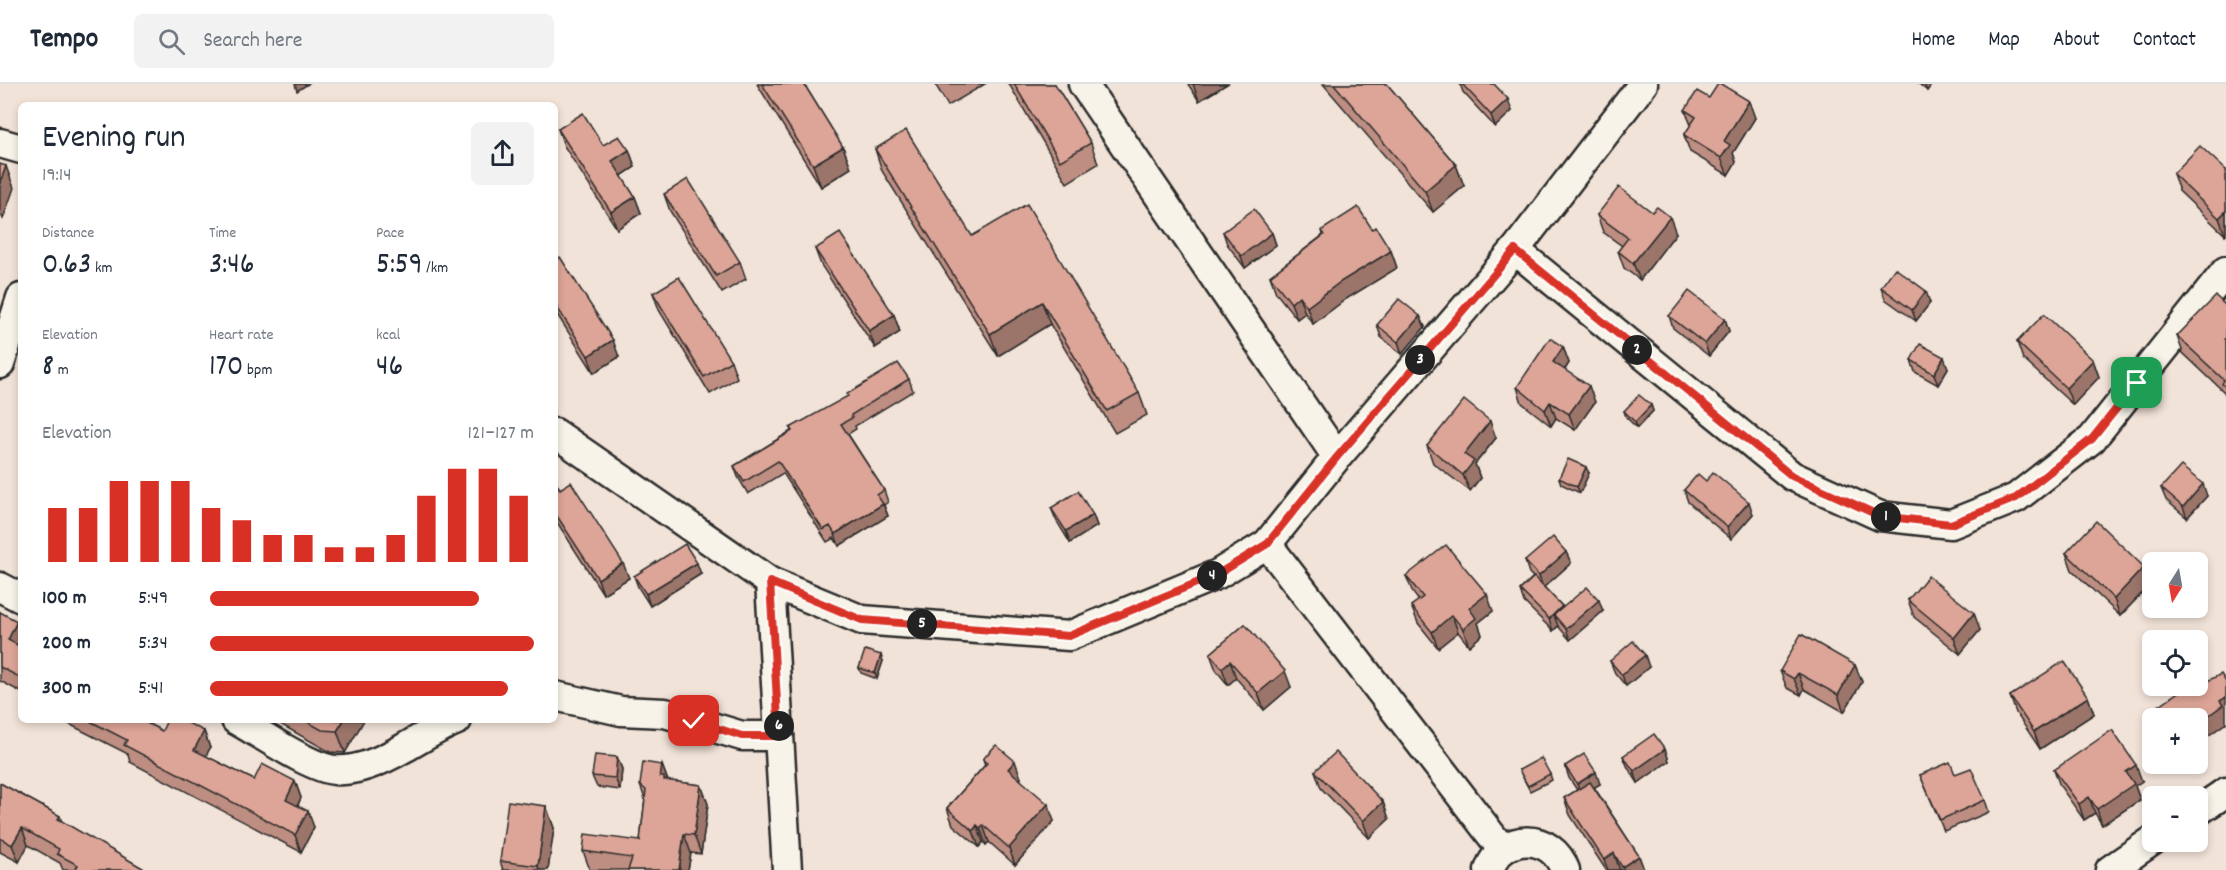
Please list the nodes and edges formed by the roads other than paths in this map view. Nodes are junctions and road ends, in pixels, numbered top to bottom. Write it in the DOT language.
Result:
graph roads {
  1 [pos="1083,84"];
  2 [pos="1642,84"];
  3 [pos="0,143"];
  4 [pos="18,149"];
  5 [pos="1515,250"];
  6 [pos="2226,271"];
  7 [pos="18,307"];
  8 [pos="0,364"];
  9 [pos="558,435"];
  10 [pos="1337,457"];
  11 [pos="1267,544"];
  12 [pos="770,582"];
  13 [pos="0,587"];
  14 [pos="18,596"];
  15 [pos="558,697"];
  16 [pos="241,723"];
  17 [pos="448,723"];
  18 [pos="779,736"];
  19 [pos="2226,792"];
  20 [pos="2208,804"];
  21 [pos="2142,848"];
  22 [pos="1496,859"];
  23 [pos="787,870"];
  24 [pos="1565,870"];
  25 [pos="2110,870"];
  1 -- 10 [label="lane"];
  2 -- 5 [label="lane"];
  3 -- 4 [label="lane"];
  5 -- 6 [label="lane"];
  5 -- 10 [label="lane"];
  7 -- 8 [label="lane"];
  9 -- 12 [label="lane"];
  10 -- 11 [label="lane"];
  11 -- 12 [label="lane"];
  11 -- 22 [label="lane"];
  12 -- 18 [label="lane"];
  13 -- 14 [label="lane"];
  15 -- 18 [label="lane"];
  16 -- 17 [label="lane"];
  18 -- 23 [label="lane"];
  19 -- 20 [label="lane"];
  21 -- 25 [label="lane"];
  22 -- 24 [label="lane"];
}
